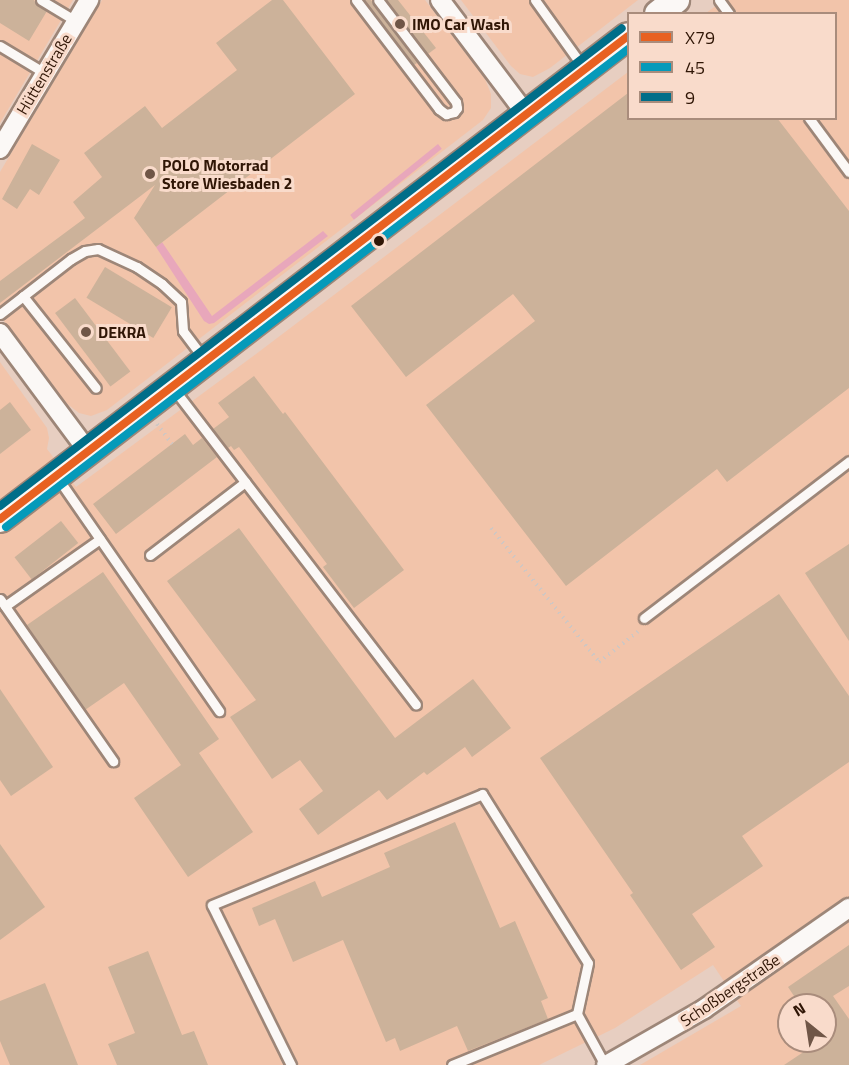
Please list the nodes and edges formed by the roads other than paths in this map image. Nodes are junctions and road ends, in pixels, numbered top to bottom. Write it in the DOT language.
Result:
graph roads {
  1 [pos="41,0"];
  2 [pos="89,0"];
  3 [pos="356,0"];
  4 [pos="378,0"];
  5 [pos="440,0"];
  6 [pos="535,0"];
  7 [pos="676,0"];
  8 [pos="661,12"];
  9 [pos="76,21"];
  10 [pos="627,37"];
  11 [pos="0,46"];
  12 [pos="584,69"];
  13 [pos="45,73"];
  14 [pos="526,114"];
  15 [pos="810,120"];
  16 [pos="0,149"];
  17 [pos="849,172"];
  18 [pos="23,296"];
  19 [pos="0,314"];
  20 [pos="0,333"];
  21 [pos="204,359"];
  22 [pos="172,386"];
  23 [pos="96,388"];
  24 [pos="87,450"];
  25 [pos="849,461"];
  26 [pos="56,475"];
  27 [pos="245,482"];
  28 [pos="0,519"];
  29 [pos="100,539"];
  30 [pos="150,555"];
  31 [pos="3,602"];
  32 [pos="644,618"];
  33 [pos="416,705"];
  34 [pos="219,711"];
  35 [pos="112,761"];
  36 [pos="849,908"];
  37 [pos="577,1014"];
  38 [pos="291,1065"];
  39 [pos="452,1065"];
  40 [pos="605,1065"];
  1 -- 9 [label="lane"];
  2 -- 9 [label="street, Hüttenstraße"];
  3 -- 4 [label="lane"];
  5 -- 14 [label="street"];
  6 -- 12 [label="lane"];
  7 -- 8 [label="street"];
  9 -- 13 [label="street, Hüttenstraße"];
  10 -- 12 [label="street"];
  11 -- 13 [label="lane"];
  12 -- 14 [label="street"];
  13 -- 16 [label="street, Hüttenstraße"];
  14 -- 21 [label="street"];
  15 -- 17 [label="lane"];
  18 -- 19 [label="lane"];
  18 -- 21 [label="lane"];
  18 -- 23 [label="lane"];
  20 -- 24 [label="street"];
  21 -- 22 [label="street"];
  22 -- 24 [label="street"];
  22 -- 27 [label="lane"];
  24 -- 26 [label="street"];
  25 -- 32 [label="lane"];
  26 -- 28 [label="street"];
  26 -- 29 [label="lane"];
  27 -- 30 [label="lane"];
  27 -- 33 [label="lane"];
  29 -- 31 [label="lane"];
  29 -- 34 [label="lane"];
  31 -- 35 [label="lane"];
  36 -- 40 [label="street, Schoßbergstraße"];
  37 -- 38 [label="lane"];
  37 -- 39 [label="lane"];
  37 -- 40 [label="lane"];
}
